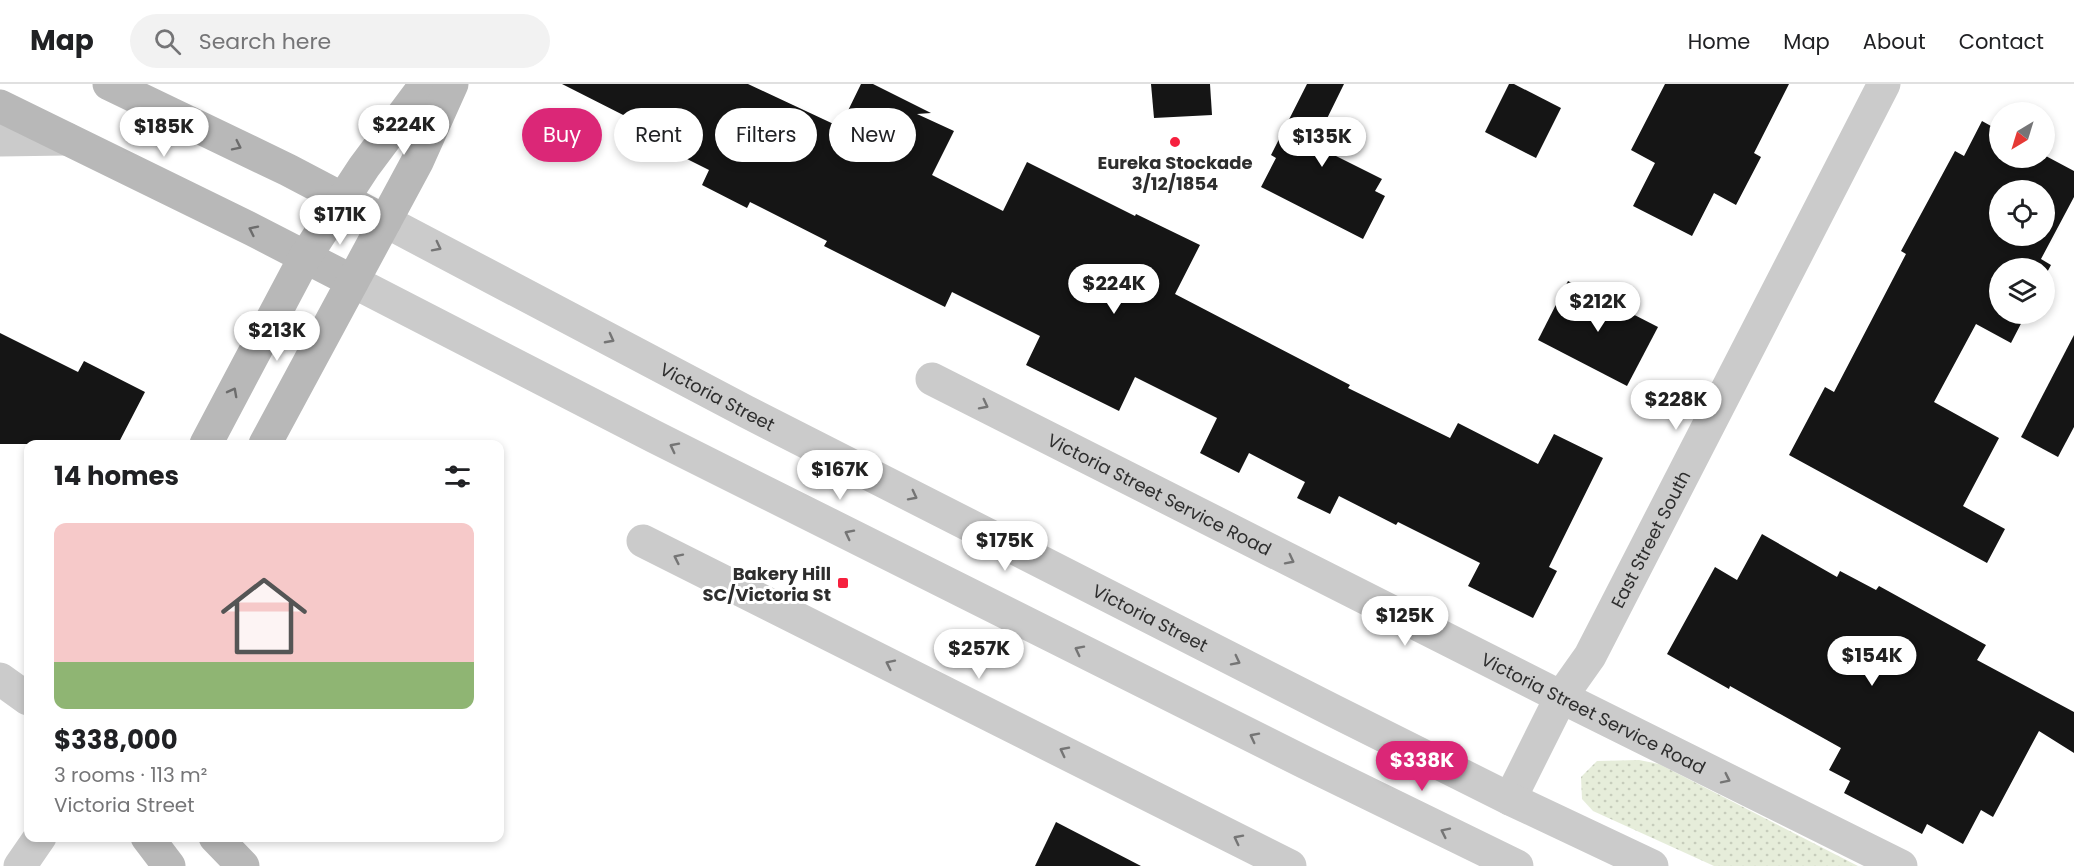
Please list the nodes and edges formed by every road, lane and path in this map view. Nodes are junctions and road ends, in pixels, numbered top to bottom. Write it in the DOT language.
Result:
graph roads {
  1 [pos="426,84"];
  2 [pos="452,84"];
  3 [pos="1884,84"];
  4 [pos="116,86"];
  5 [pos="0,106"];
  6 [pos="0,140"];
  7 [pos="67,140"];
  8 [pos="342,199"];
  9 [pos="385,221"];
  10 [pos="305,256"];
  11 [pos="352,281"];
  12 [pos="932,379"];
  13 [pos="208,440"];
  14 [pos="267,440"];
  15 [pos="643,541"];
  16 [pos="0,679"];
  17 [pos="24,696"];
  18 [pos="1561,697"];
  19 [pos="1510,800"];
  20 [pos="37,842"];
  21 [pos="151,842"];
  22 [pos="220,842"];
  23 [pos="1483,859"];
  24 [pos="20,866"];
  25 [pos="169,866"];
  26 [pos="243,866"];
  27 [pos="1290,866"];
  28 [pos="1517,866"];
  29 [pos="1652,866"];
  30 [pos="1901,866"];
  1 -- 8 [label="main road"];
  2 -- 9 [label="main road"];
  3 -- 18 [label="street, East Street South"];
  4 -- 8 [label="main road, Victoria Street, one-way"];
  5 -- 7 [label="main road"];
  6 -- 7 [label="street"];
  10 -- 7 [label="main road, one-way"];
  8 -- 9 [label="main road, Victoria Street"];
  8 -- 10 [label="main road"];
  9 -- 11 [label="main road"];
  9 -- 19 [label="street, Victoria Street, one-way"];
  10 -- 11 [label="main road"];
  13 -- 10 [label="main road, one-way"];
  11 -- 14 [label="main road"];
  23 -- 11 [label="street, one-way"];
  12 -- 18 [label="street, Victoria Street Service Road, one-way"];
  27 -- 15 [label="street, one-way"];
  16 -- 17 [label="street"];
  18 -- 19 [label="street, East Street South"];
  18 -- 30 [label="street, Victoria Street Service Road, one-way"];
  19 -- 29 [label="street, Victoria Street"];
  20 -- 24 [label="street"];
  21 -- 25 [label="main road"];
  22 -- 26 [label="main road"];
  23 -- 28 [label="street"];
}
